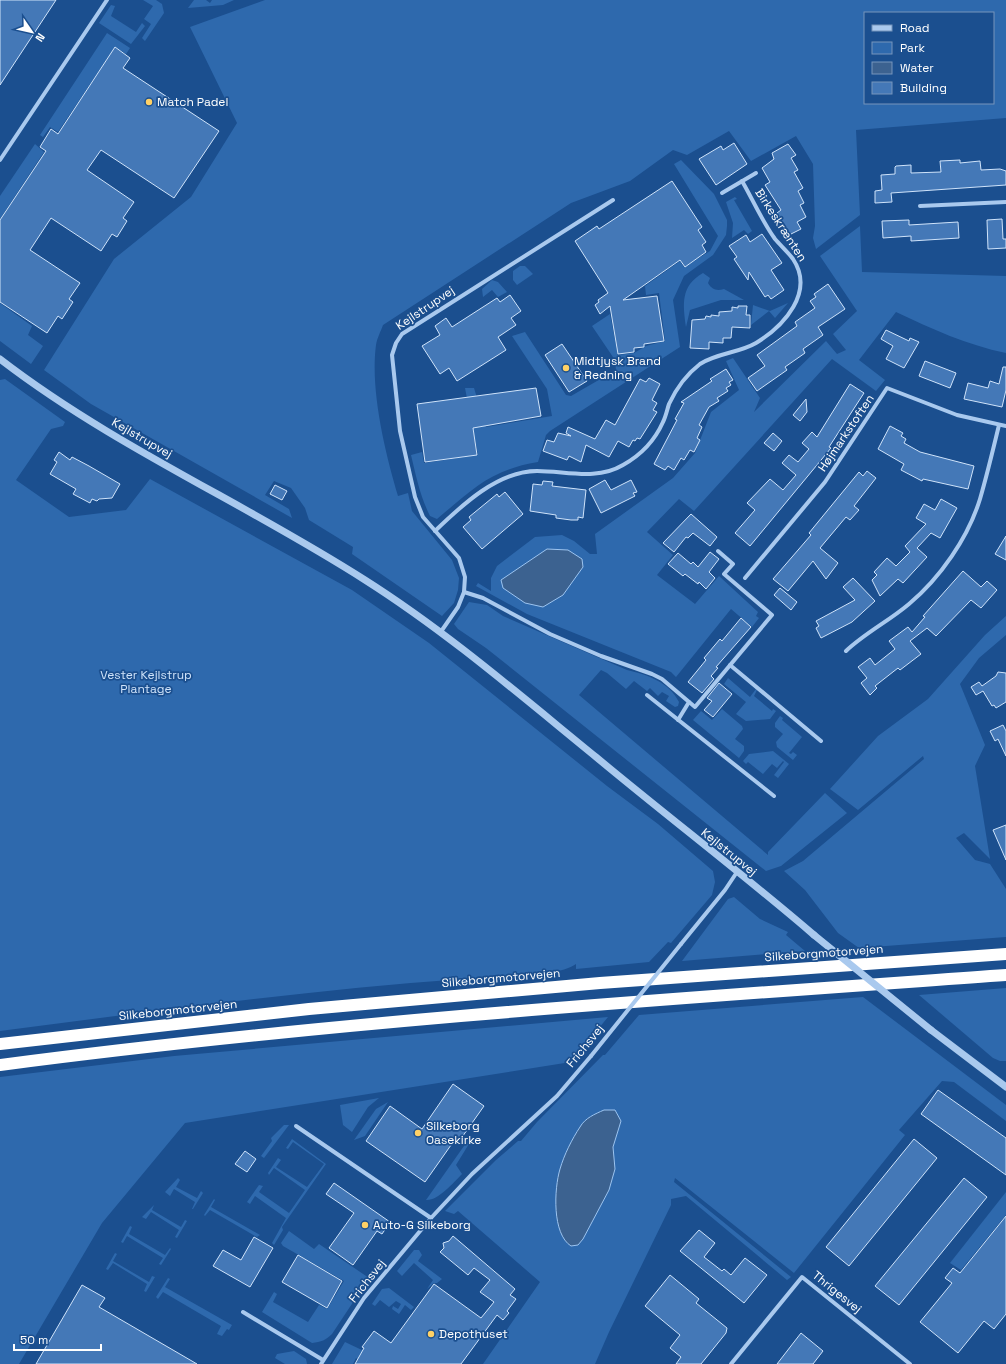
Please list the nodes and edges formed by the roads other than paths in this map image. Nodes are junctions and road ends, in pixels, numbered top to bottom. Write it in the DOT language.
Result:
graph roads {
  1 [pos="107,0"];
  2 [pos="0,160"];
  3 [pos="756,173"];
  4 [pos="742,181"];
  5 [pos="722,194"];
  6 [pos="613,200"];
  7 [pos="1006,202"];
  8 [pos="920,206"];
  9 [pos="0,360"];
  10 [pos="999,425"];
  11 [pos="1006,426"];
  12 [pos="435,531"];
  13 [pos="718,551"];
  14 [pos="745,578"];
  15 [pos="464,592"];
  16 [pos="440,633"];
  17 [pos="846,651"];
  18 [pos="730,664"];
  19 [pos="648,695"];
  20 [pos="689,702"];
  21 [pos="678,720"];
  22 [pos="820,741"];
  23 [pos="774,796"];
  24 [pos="737,872"];
  25 [pos="1006,954"];
  26 [pos="1006,975"];
  27 [pos="0,1044"];
  28 [pos="0,1065"];
  29 [pos="1006,1087"];
  30 [pos="296,1126"];
  31 [pos="431,1218"];
  32 [pos="243,1312"];
  33 [pos="323,1360"];
  34 [pos="321,1364"];
  35 [pos="731,1364"];
  36 [pos="910,1364"];
  1 -- 2 [label="street"];
  3 -- 4 [label="street, Birkeskrænten"];
  4 -- 5 [label="street, Birkeskrænten"];
  4 -- 12 [label="street, Birkeskrænten"];
  6 -- 12 [label="street, Kejlstrupvej"];
  7 -- 8 [label="street"];
  9 -- 16 [label="street, Kejlstrupvej"];
  10 -- 11 [label="street, Højmarkstoften"];
  10 -- 14 [label="street, Højmarkstoften"];
  10 -- 17 [label="street"];
  12 -- 15 [label="street, Kejlstrupvej"];
  13 -- 18 [label="street"];
  15 -- 16 [label="street, Kejlstrupvej"];
  15 -- 20 [label="street"];
  16 -- 24 [label="street, Kejlstrupvej"];
  18 -- 20 [label="street"];
  18 -- 22 [label="street"];
  19 -- 21 [label="street"];
  20 -- 21 [label="street"];
  21 -- 23 [label="street"];
  24 -- 29 [label="street, Kejlstrupvej, bridge"];
  24 -- 31 [label="street, Frichsvej, bridge"];
  25 -- 27 [label="highway, Silkeborgmotorvejen"];
  26 -- 28 [label="highway"];
  30 -- 31 [label="street"];
  31 -- 33 [label="street, Frichsvej"];
  32 -- 33 [label="street"];
  33 -- 34 [label="street, Frichsvej"];
  35 -- 36 [label="street, Thrigesvej"];
}
